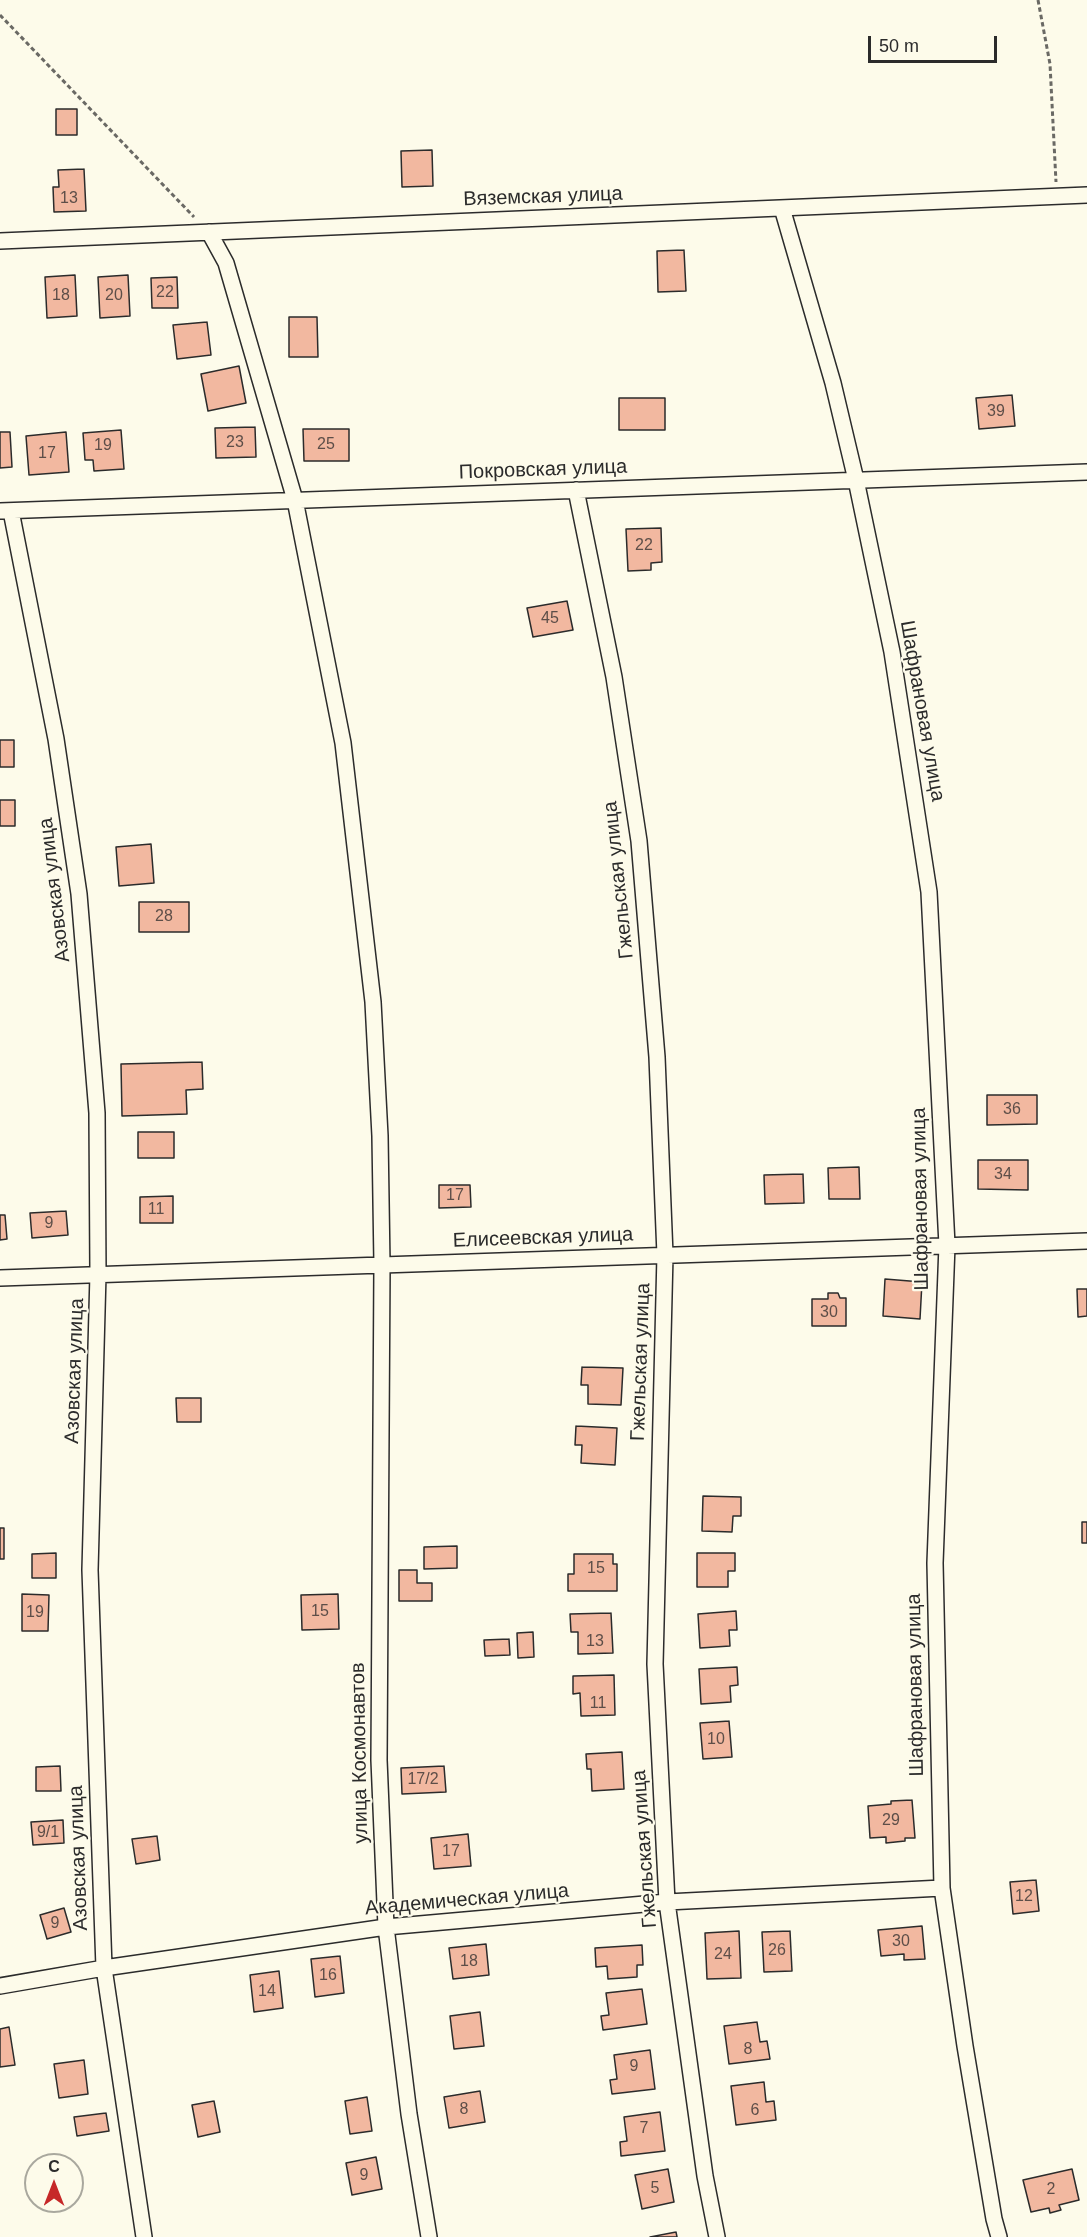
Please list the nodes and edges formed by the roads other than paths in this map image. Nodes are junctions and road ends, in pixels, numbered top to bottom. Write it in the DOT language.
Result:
graph roads {
  1 [pos="1087,195"];
  2 [pos="782,208"];
  3 [pos="209,232"];
  4 [pos="0,241"];
  5 [pos="1087,472"];
  6 [pos="856,480"];
  7 [pos="576,490"];
  8 [pos="295,500"];
  9 [pos="6,511"];
  10 [pos="1087,1241"];
  11 [pos="947,1245"];
  12 [pos="665,1255"];
  13 [pos="382,1265"];
  14 [pos="98,1274"];
  15 [pos="0,1278"];
  16 [pos="942,1888"];
  17 [pos="667,1902"];
  18 [pos="386,1927"];
  19 [pos="104,1968"];
  20 [pos="0,1986"];
  21 [pos="144,2237"];
  22 [pos="429,2237"];
  23 [pos="717,2237"];
  24 [pos="999,2237"];
  1 -- 2 [label="street, Вяземская улица"];
  2 -- 3 [label="street, Вяземская улица"];
  2 -- 6 [label="street, Шафрановая улица"];
  3 -- 4 [label="street, Вяземская улица"];
  3 -- 8 [label="street, улица Космонавтов"];
  5 -- 6 [label="street, Покровская улица"];
  6 -- 7 [label="street, Покровская улица"];
  6 -- 11 [label="street, Шафрановая улица"];
  7 -- 8 [label="street, Покровская улица"];
  7 -- 12 [label="street, Гжельская улица"];
  8 -- 9 [label="street, Покровская улица"];
  8 -- 13 [label="street, улица Космонавтов"];
  9 -- 14 [label="street, Азовская улица"];
  10 -- 11 [label="street, Елисеевская улица"];
  11 -- 12 [label="street, Елисеевская улица"];
  11 -- 16 [label="street, Шафрановая улица"];
  12 -- 13 [label="street, Елисеевская улица"];
  12 -- 17 [label="street, Гжельская улица"];
  13 -- 14 [label="street, Елисеевская улица"];
  13 -- 18 [label="street, улица Космонавтов"];
  14 -- 15 [label="street, Елисеевская улица"];
  14 -- 19 [label="street, Азовская улица"];
  16 -- 17 [label="street, Академическая улица"];
  16 -- 24 [label="street, Шафрановая улица"];
  17 -- 18 [label="street, Академическая улица"];
  17 -- 23 [label="street, Гжельская улица"];
  18 -- 19 [label="street, Академическая улица"];
  18 -- 22 [label="street, улица Космонавтов"];
  19 -- 20 [label="street, Академическая улица"];
  19 -- 21 [label="street, Азовская улица"];
}
